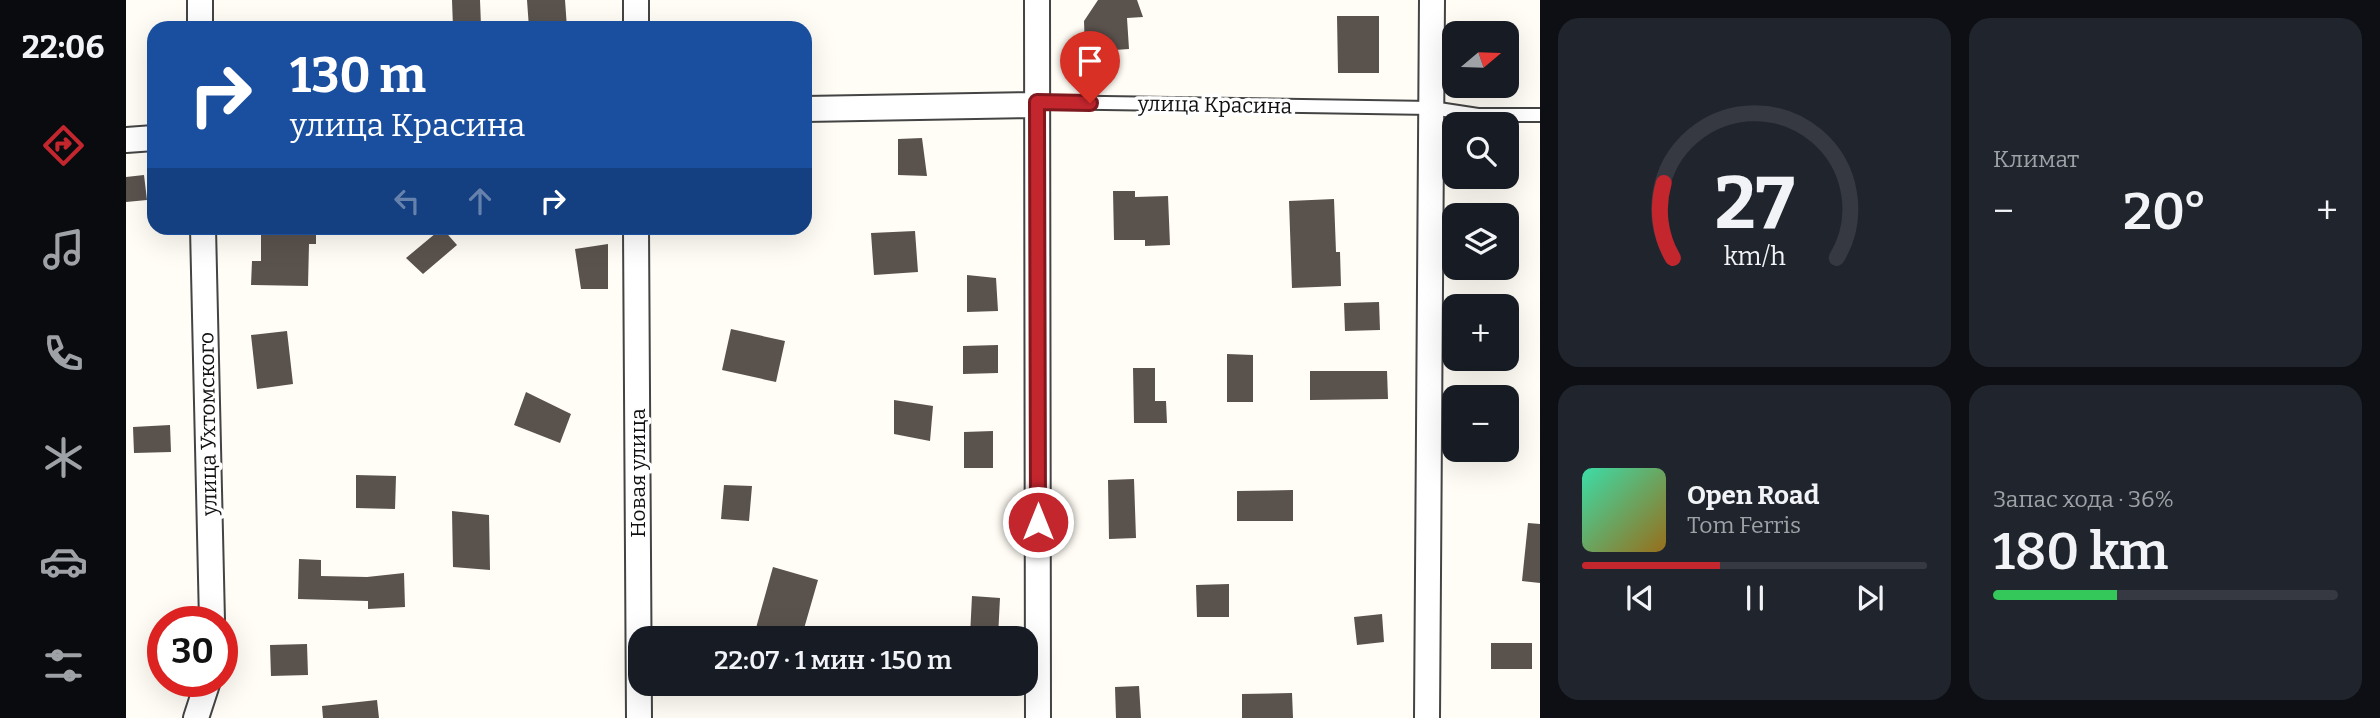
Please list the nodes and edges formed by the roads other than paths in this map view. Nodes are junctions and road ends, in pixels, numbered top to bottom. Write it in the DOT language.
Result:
graph roads {
  1 [pos="200,0"];
  2 [pos="636,0"];
  3 [pos="1037,0"];
  4 [pos="1432,0"];
  5 [pos="200,21"];
  6 [pos="636,21"];
  7 [pos="1037,102"];
  8 [pos="1432,108"];
  9 [pos="812,109"];
  10 [pos="1540,115"];
  11 [pos="147,138"];
  12 [pos="126,140"];
  13 [pos="203,235"];
  14 [pos="636,235"];
  15 [pos="212,606"];
  16 [pos="203,697"];
  17 [pos="196,718"];
  18 [pos="639,718"];
  19 [pos="1038,718"];
  20 [pos="1427,718"];
  1 -- 5 [label="street"];
  2 -- 6 [label="street"];
  3 -- 7 [label="street"];
  4 -- 8 [label="street"];
  7 -- 8 [label="lane, улица Красина"];
  7 -- 9 [label="street, улица Красина"];
  7 -- 19 [label="street"];
  8 -- 10 [label="lane, улица Красина"];
  8 -- 20 [label="street"];
  11 -- 12 [label="street"];
  13 -- 15 [label="street, улица Ухтомского"];
  14 -- 18 [label="street, Новая улица"];
  16 -- 17 [label="street"];
}
